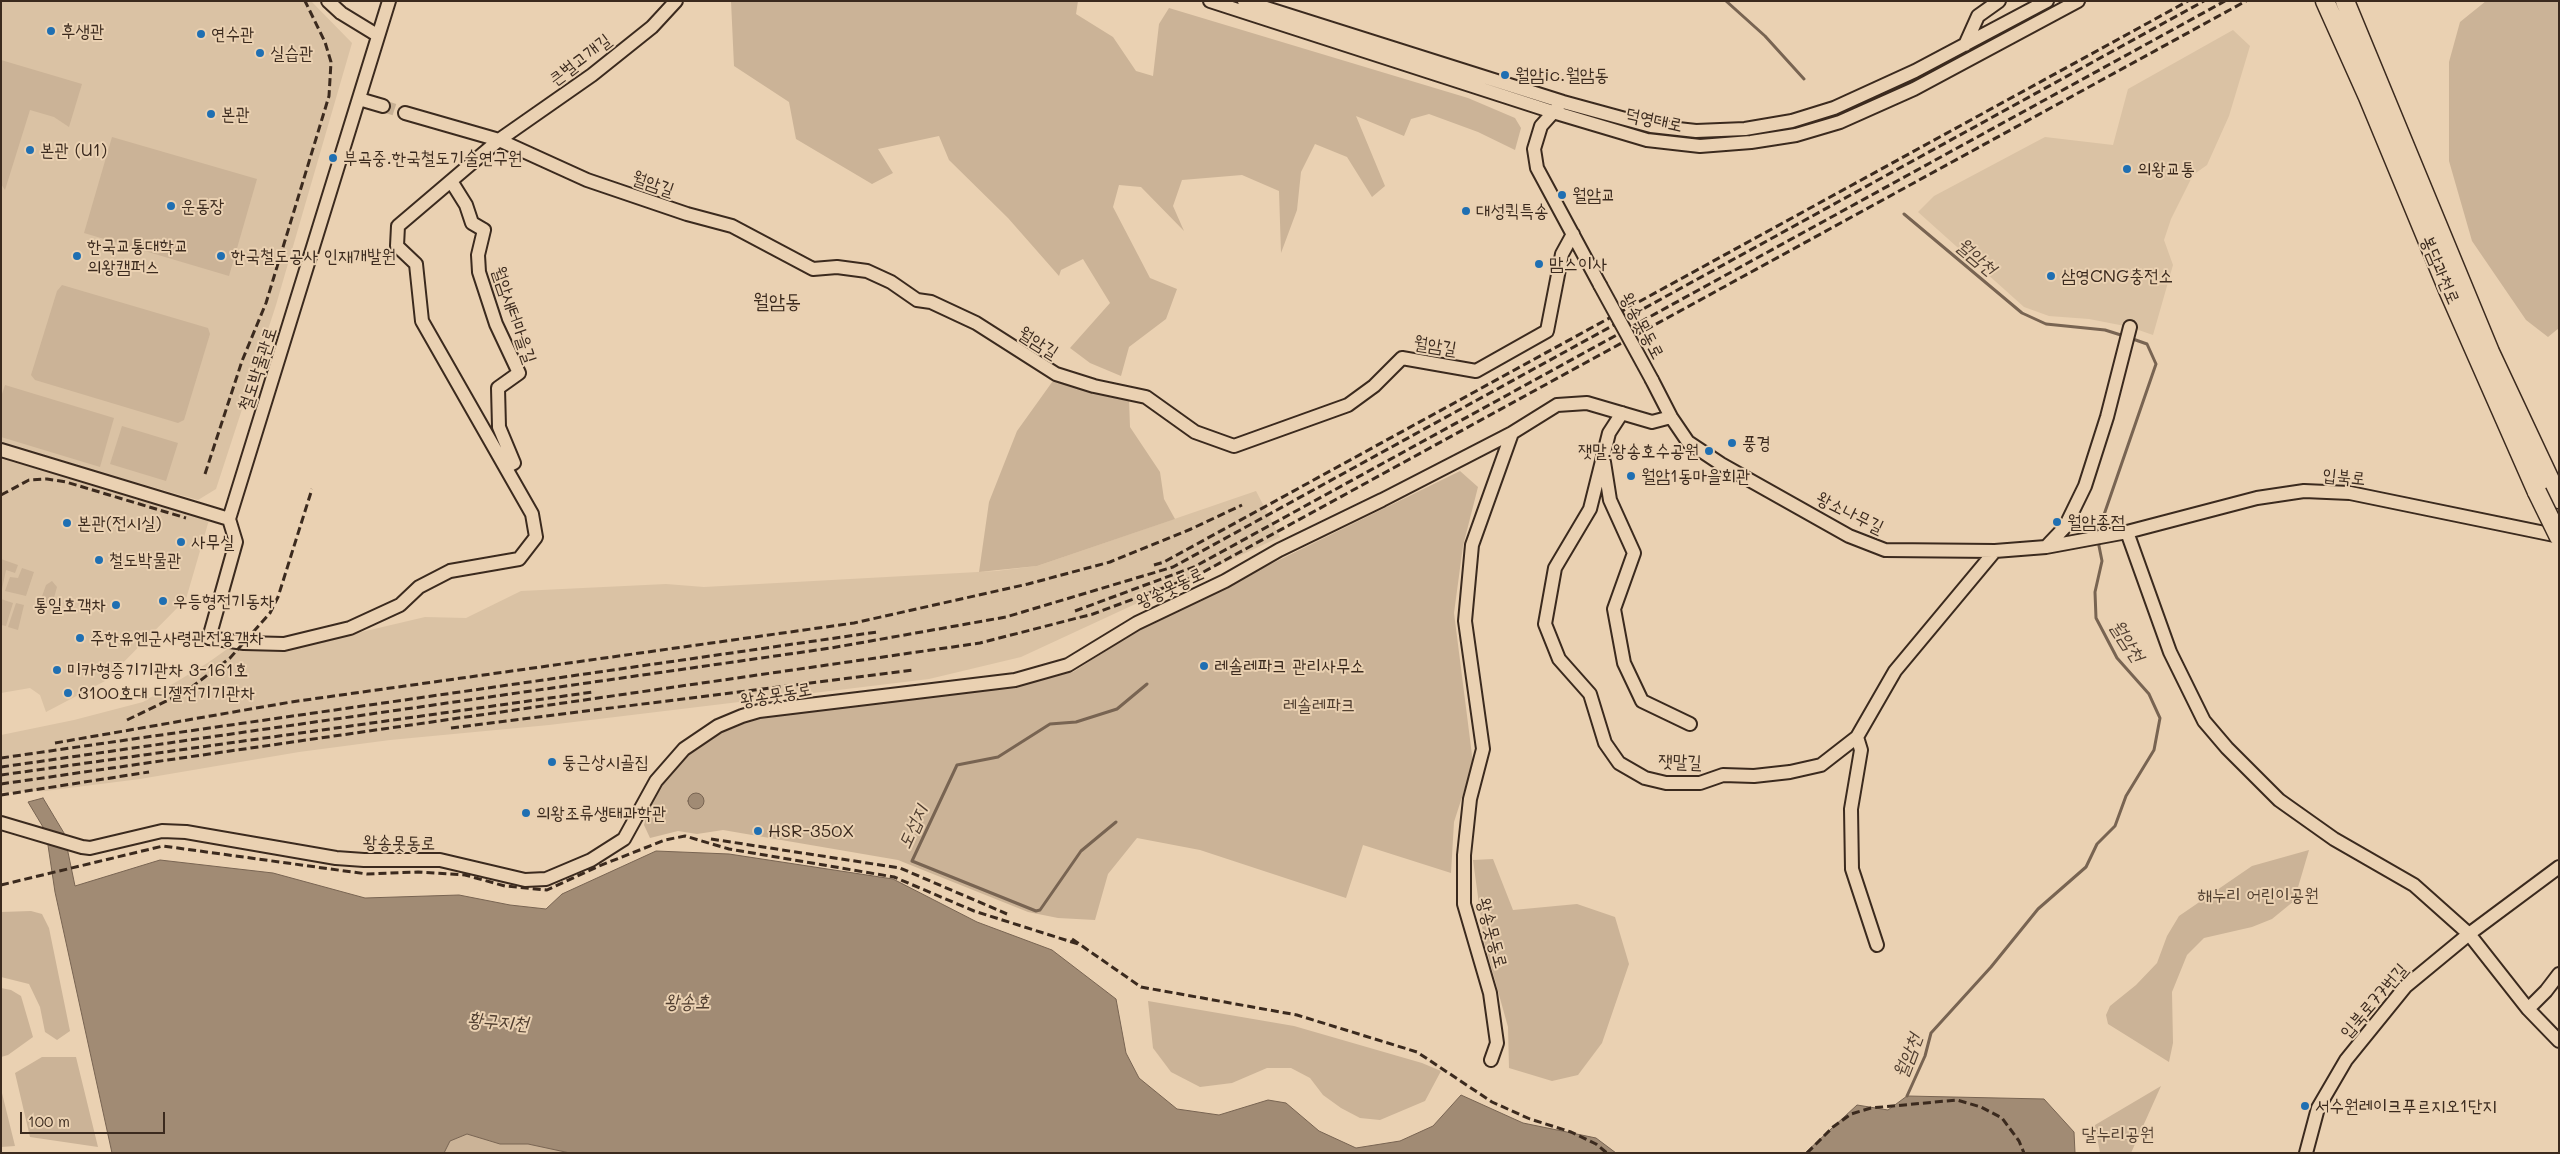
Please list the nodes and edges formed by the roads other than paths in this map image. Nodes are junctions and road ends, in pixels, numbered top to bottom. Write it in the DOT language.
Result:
graph roads {
  1 [pos="328,1"];
  2 [pos="389,1"];
  3 [pos="676,1"];
  4 [pos="1210,1"];
  5 [pos="1244,1"];
  6 [pos="1999,1"];
  7 [pos="2047,1"];
  8 [pos="2078,1"];
  9 [pos="2325,1"];
  10 [pos="2345,1"];
  11 [pos="377,35"];
  12 [pos="1965,45"];
  13 [pos="2375,94"];
  14 [pos="359,99"];
  15 [pos="1563,102"];
  16 [pos="383,106"];
  17 [pos="1553,112"];
  18 [pos="405,113"];
  19 [pos="499,140"];
  20 [pos="451,182"];
  21 [pos="1573,234"];
  22 [pos="2130,327"];
  23 [pos="1622,413"];
  24 [pos="1671,417"];
  25 [pos="1512,433"];
  26 [pos="1,450"];
  27 [pos="1603,457"];
  28 [pos="510,465"];
  29 [pos="2559,499"];
  30 [pos="229,519"];
  31 [pos="2127,532"];
  32 [pos="2559,536"];
  33 [pos="2075,543"];
  34 [pos="2046,547"];
  35 [pos="1995,551"];
  36 [pos="1690,724"];
  37 [pos="1857,737"];
  38 [pos="1,823"];
  39 [pos="2559,867"];
  40 [pos="2469,934"];
  41 [pos="1877,945"];
  42 [pos="2559,974"];
  43 [pos="2528,1009"];
  44 [pos="2559,1041"];
  45 [pos="1491,1060"];
  46 [pos="2306,1153"];
  1 -- 11 [label="street"];
  2 -- 11 [label="street, 철도박물관로"];
  3 -- 19 [label="street, 큰벌고개길"];
  4 -- 17 [label="street, 덕영대로"];
  5 -- 15 [label="street, 덕영대로"];
  6 -- 12 [label="street"];
  7 -- 12 [label="street, 덕영대로"];
  8 -- 17 [label="street, 덕영대로"];
  9 -- 13 [label="highway, 봉담과천로"];
  10 -- 13 [label="highway, 봉담과천로"];
  11 -- 14 [label="street, 철도박물관로"];
  12 -- 15 [label="street, 덕영대로"];
  13 -- 29 [label="highway, 봉담과천로"];
  13 -- 32 [label="highway, 봉담과천로, bridge"];
  14 -- 16 [label="street"];
  14 -- 30 [label="street, 철도박물관로"];
  15 -- 17 [label="street, 왕송못동로"];
  17 -- 21 [label="street, 왕송못동로"];
  18 -- 19 [label="street, 월암길"];
  19 -- 20 [label="street"];
  19 -- 21 [label="street, 월암길"];
  20 -- 28 [label="street, 월암새터마을길"];
  20 -- 28 [label="street"];
  21 -- 24 [label="street, 왕송못동로, bridge"];
  22 -- 34 [label="street"];
  23 -- 24 [label="street, 왕송못동로"];
  23 -- 25 [label="street, 왕송못동로"];
  23 -- 27 [label="street, 잿말길"];
  24 -- 35 [label="street, 왕소나무길"];
  25 -- 38 [label="street, 왕송못동로"];
  25 -- 45 [label="street, 왕송못동로"];
  26 -- 30 [label="street"];
  27 -- 36 [label="street"];
  27 -- 37 [label="street, 잿말길"];
  28 -- 30 [label="street"];
  31 -- 32 [label="street, 입북로"];
  31 -- 33 [label="street, 입북로"];
  31 -- 40 [label="street"];
  33 -- 34 [label="street, 왕소나무길"];
  34 -- 35 [label="street, 왕소나무길"];
  35 -- 37 [label="street, 잿말길"];
  37 -- 41 [label="street"];
  39 -- 40 [label="street, 입북로77번길"];
  40 -- 43 [label="street"];
  40 -- 46 [label="street, 입북로77번길"];
  42 -- 43 [label="street"];
  43 -- 44 [label="street"];
}
